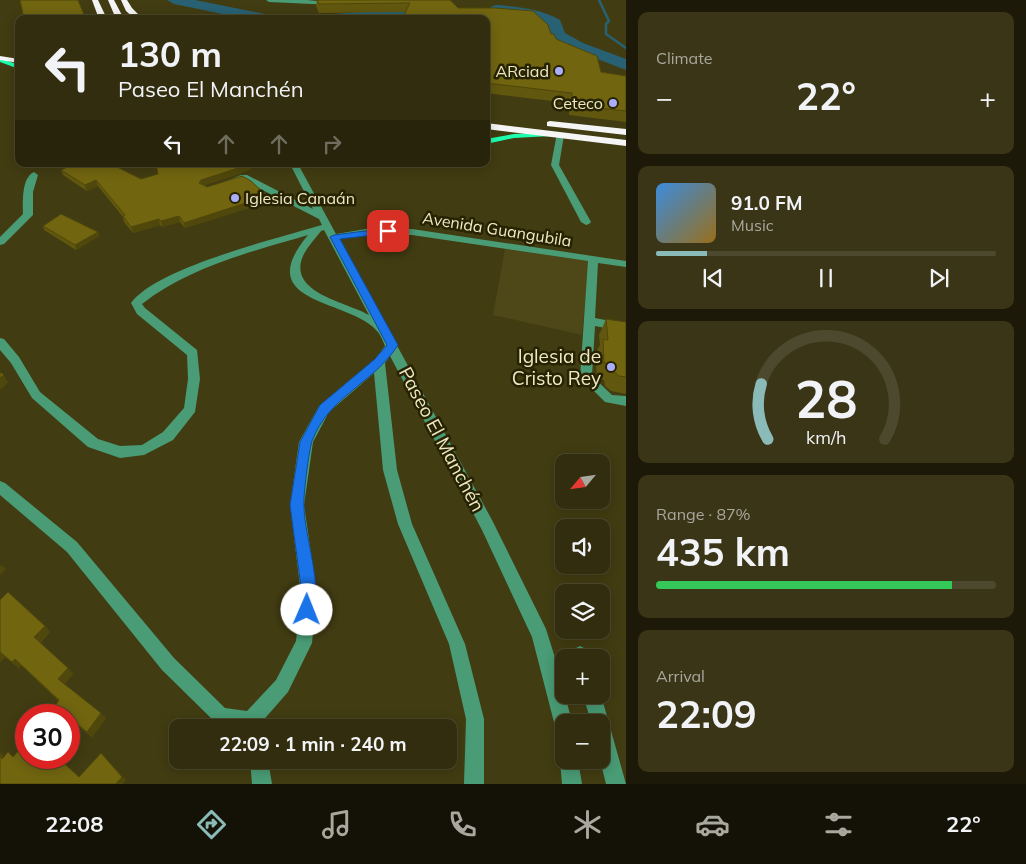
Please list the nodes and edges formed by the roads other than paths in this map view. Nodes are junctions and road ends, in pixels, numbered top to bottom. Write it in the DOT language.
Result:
graph roads {
  1 [pos="111,0"];
  2 [pos="124,0"];
  3 [pos="269,0"];
  4 [pos="320,1"];
  5 [pos="96,2"];
  6 [pos="341,3"];
  7 [pos="93,15"];
  8 [pos="101,15"];
  9 [pos="118,15"];
  10 [pos="136,15"];
  11 [pos="0,59"];
  12 [pos="15,59"];
  13 [pos="15,65"];
  14 [pos="490,116"];
  15 [pos="490,127"];
  16 [pos="626,132"];
  17 [pos="548,134"];
  18 [pos="560,135"];
  19 [pos="490,141"];
  20 [pos="626,143"];
  21 [pos="295,167"];
  22 [pos="34,175"];
  23 [pos="216,185"];
  24 [pos="586,222"];
  25 [pos="325,227"];
  26 [pos="0,242"];
  27 [pos="593,259"];
  28 [pos="626,264"];
  29 [pos="589,322"];
  30 [pos="626,328"];
  31 [pos="385,331"];
  32 [pos="0,342"];
  33 [pos="392,345"];
  34 [pos="379,362"];
  35 [pos="626,401"];
  36 [pos="0,486"];
  37 [pos="561,714"];
  38 [pos="232,719"];
  39 [pos="255,719"];
  40 [pos="610,762"];
  41 [pos="260,769"];
  42 [pos="570,769"];
  43 [pos="262,784"];
  44 [pos="474,784"];
  45 [pos="572,784"];
  46 [pos="616,784"];
  1 -- 9 [label="highway"];
  2 -- 10 [label="highway"];
  3 -- 4 [label="street"];
  4 -- 6 [label="street"];
  5 -- 7 [label="highway"];
  5 -- 8 [label="highway"];
  11 -- 12 [label="highway"];
  11 -- 13 [label="main road"];
  14 -- 16 [label="highway"];
  15 -- 17 [label="highway"];
  17 -- 18 [label="highway"];
  17 -- 19 [label="main road"];
  18 -- 20 [label="highway"];
  18 -- 24 [label="street"];
  21 -- 25 [label="street, Paseo El Manchén"];
  22 -- 26 [label="street"];
  23 -- 25 [label="street"];
  25 -- 27 [label="street, Avenida Guangubila"];
  25 -- 31 [label="street, Paseo El Manchén"];
  25 -- 31 [label="street"];
  25 -- 32 [label="street, Avenida Guangubila"];
  27 -- 28 [label="street, Avenida Guangubila"];
  27 -- 29 [label="street"];
  29 -- 30 [label="street"];
  29 -- 35 [label="street"];
  31 -- 33 [label="street, Paseo El Manchén"];
  33 -- 34 [label="street"];
  33 -- 37 [label="street, Paseo El Manchén"];
  34 -- 39 [label="street"];
  34 -- 44 [label="street"];
  36 -- 38 [label="street"];
  40 -- 46 [label="street"];
  41 -- 43 [label="street"];
  42 -- 45 [label="street"];
}
